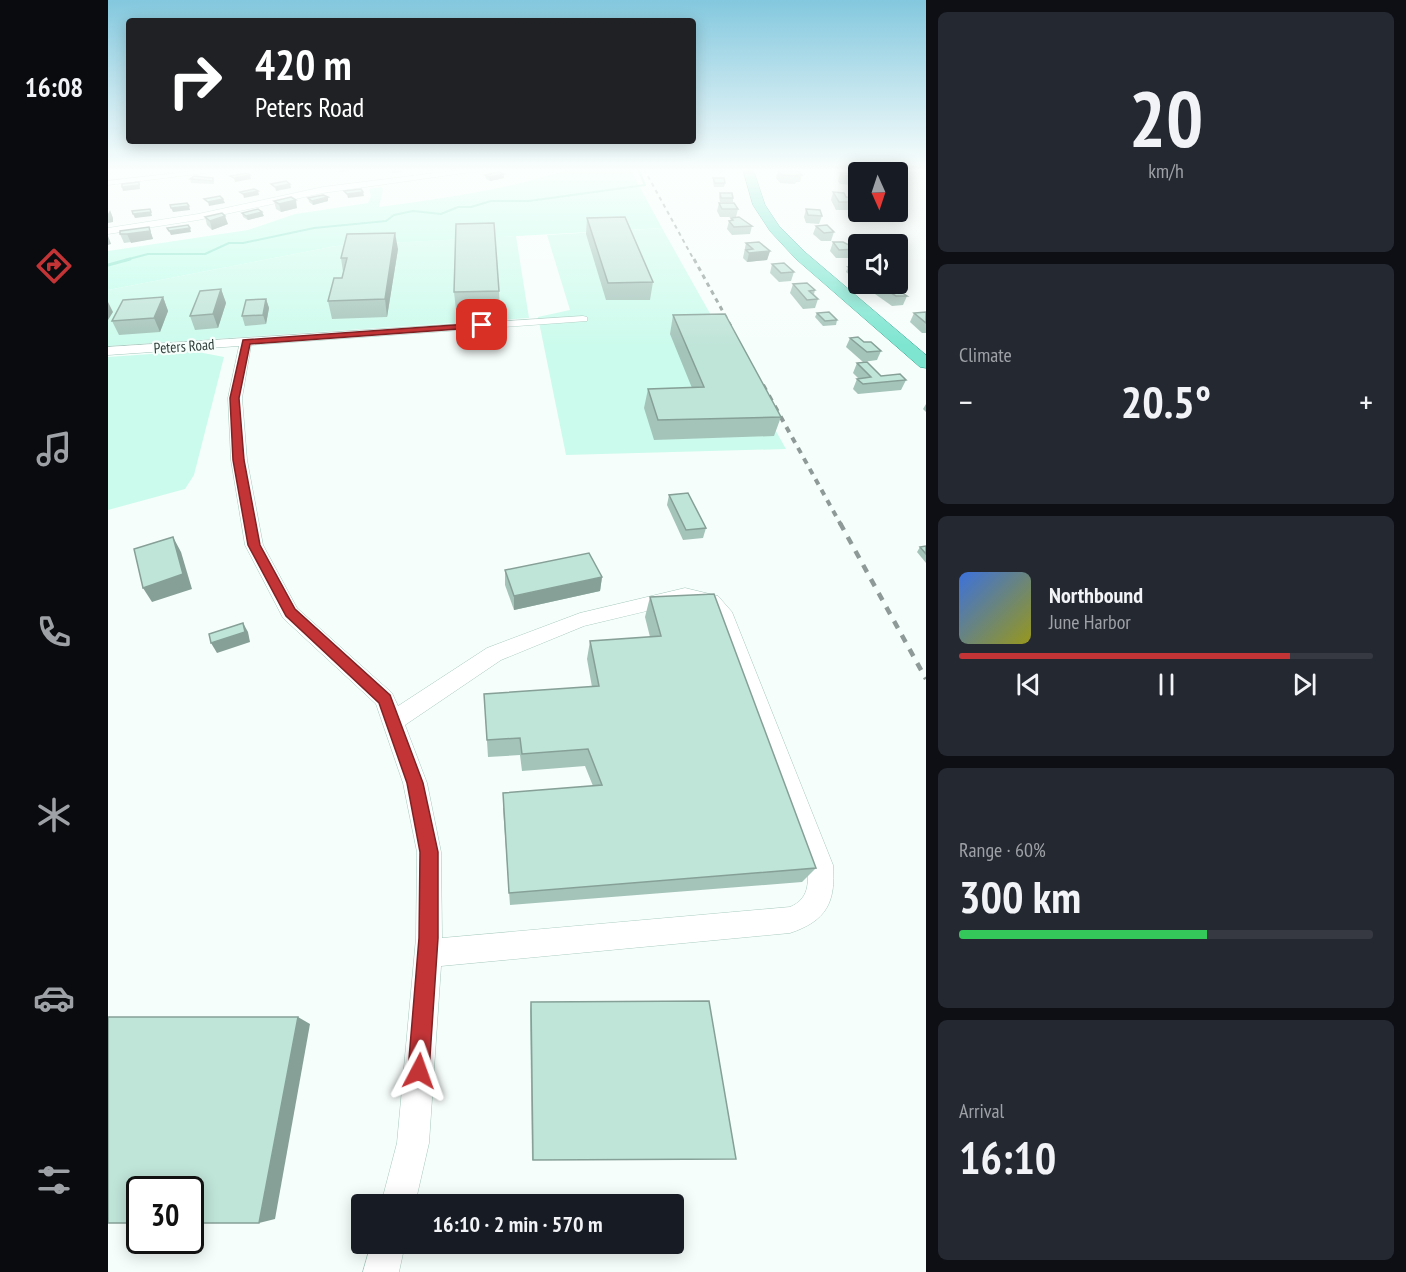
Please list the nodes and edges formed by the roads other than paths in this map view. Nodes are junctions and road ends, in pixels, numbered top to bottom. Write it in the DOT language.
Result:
graph roads {
  1 [pos="125,228"];
  2 [pos="774,228"];
  3 [pos="108,231"];
  4 [pos="583,318"];
  5 [pos="246,341"];
  6 [pos="108,351"];
  7 [pos="926,363"];
  8 [pos="393,722"];
  9 [pos="428,953"];
  10 [pos="400,1194"];
  11 [pos="386,1254"];
  12 [pos="381,1272"];
  1 -- 3 [label="street"];
  2 -- 7 [label="main road"];
  4 -- 5 [label="street, Peters Road"];
  5 -- 6 [label="street, Peters Road"];
  5 -- 8 [label="street"];
  8 -- 9 [label="street"];
  8 -- 9 [label="street"];
  9 -- 10 [label="street"];
  11 -- 12 [label="street"];
}
